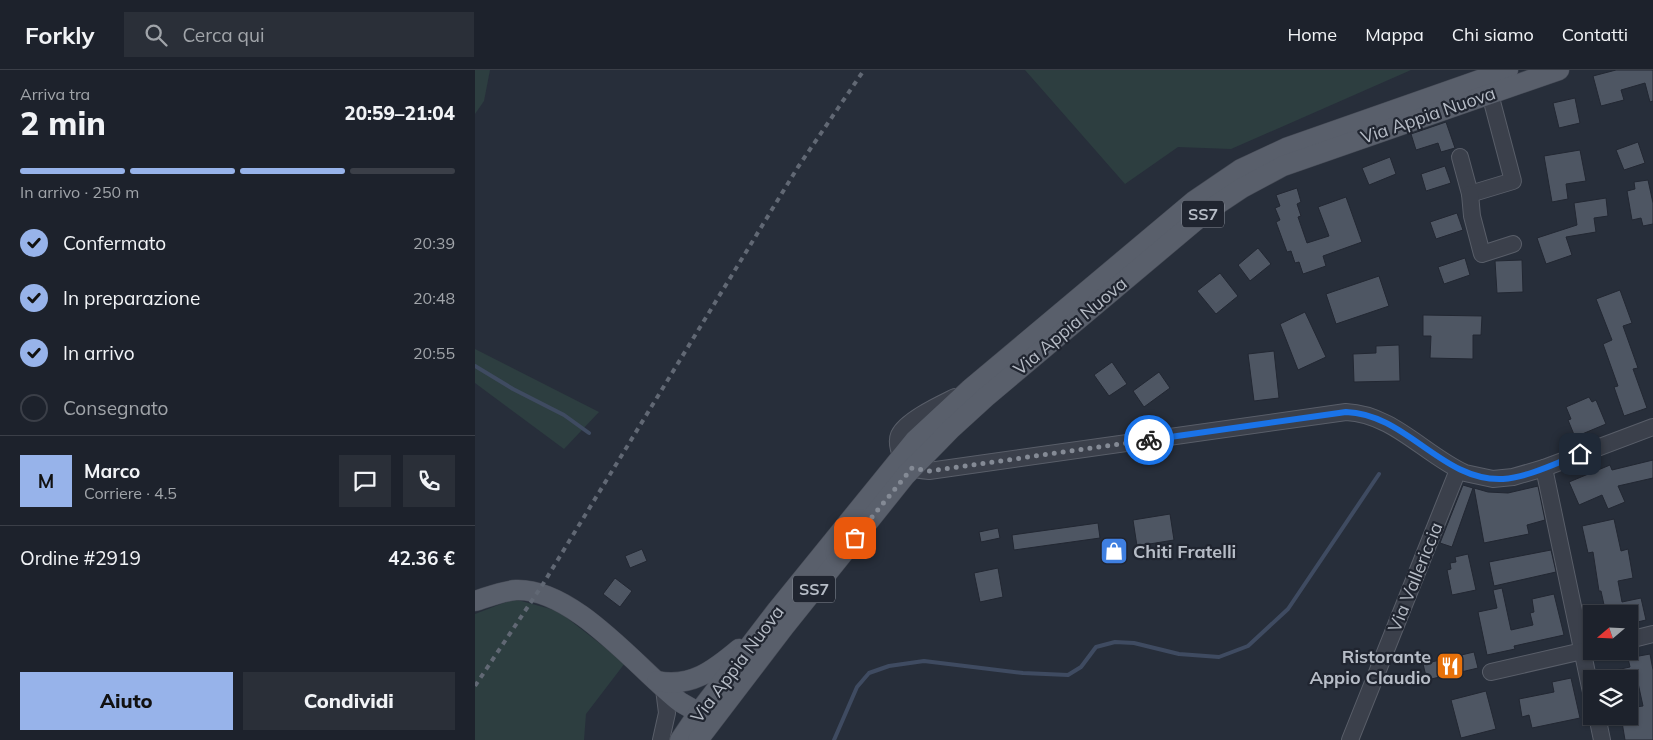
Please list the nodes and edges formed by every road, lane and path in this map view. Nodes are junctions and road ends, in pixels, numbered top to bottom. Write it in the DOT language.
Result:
graph roads {
  1 [pos="1508,70"];
  2 [pos="1559,70"];
  3 [pos="1490,94"];
  4 [pos="1460,157"];
  5 [pos="1470,194"];
  6 [pos="1513,244"];
  7 [pos="1653,427"];
  8 [pos="906,462"];
  9 [pos="1543,468"];
  10 [pos="1458,470"];
  11 [pos="475,601"];
  12 [pos="777,610"];
  13 [pos="1583,634"];
  14 [pos="1653,634"];
  15 [pos="1638,638"];
  16 [pos="1583,652"];
  17 [pos="1491,672"];
  18 [pos="660,685"];
  19 [pos="709,711"];
  20 [pos="1599,725"];
  21 [pos="661,740"];
  22 [pos="680,740"];
  23 [pos="698,740"];
  24 [pos="1350,740"];
  25 [pos="1602,740"];
  1 -- 8 [label="main road, Via Appia Nuova / SS7"];
  2 -- 3 [label="main road, Via Appia Nuova / SS7"];
  3 -- 5 [label="street"];
  3 -- 8 [label="main road, Via Appia Nuova / SS7"];
  4 -- 5 [label="street"];
  5 -- 6 [label="street"];
  7 -- 9 [label="street"];
  8 -- 10 [label="street"];
  8 -- 12 [label="main road, Via Appia Nuova / SS7"];
  8 -- 19 [label="main road, Via Appia Nuova / SS7"];
  9 -- 10 [label="street"];
  9 -- 13 [label="street"];
  10 -- 24 [label="street, Via Vallericcia"];
  11 -- 18 [label="main road"];
  12 -- 18 [label="main road"];
  12 -- 19 [label="main road, Via Appia Nuova / SS7"];
  14 -- 15 [label="street"];
  16 -- 17 [label="street"];
  18 -- 19 [label="main road"];
  18 -- 21 [label="street"];
  19 -- 22 [label="main road, Via Appia Nuova / SS7"];
  19 -- 23 [label="main road, Via Appia Nuova / SS7"];
  20 -- 25 [label="street"];
}
